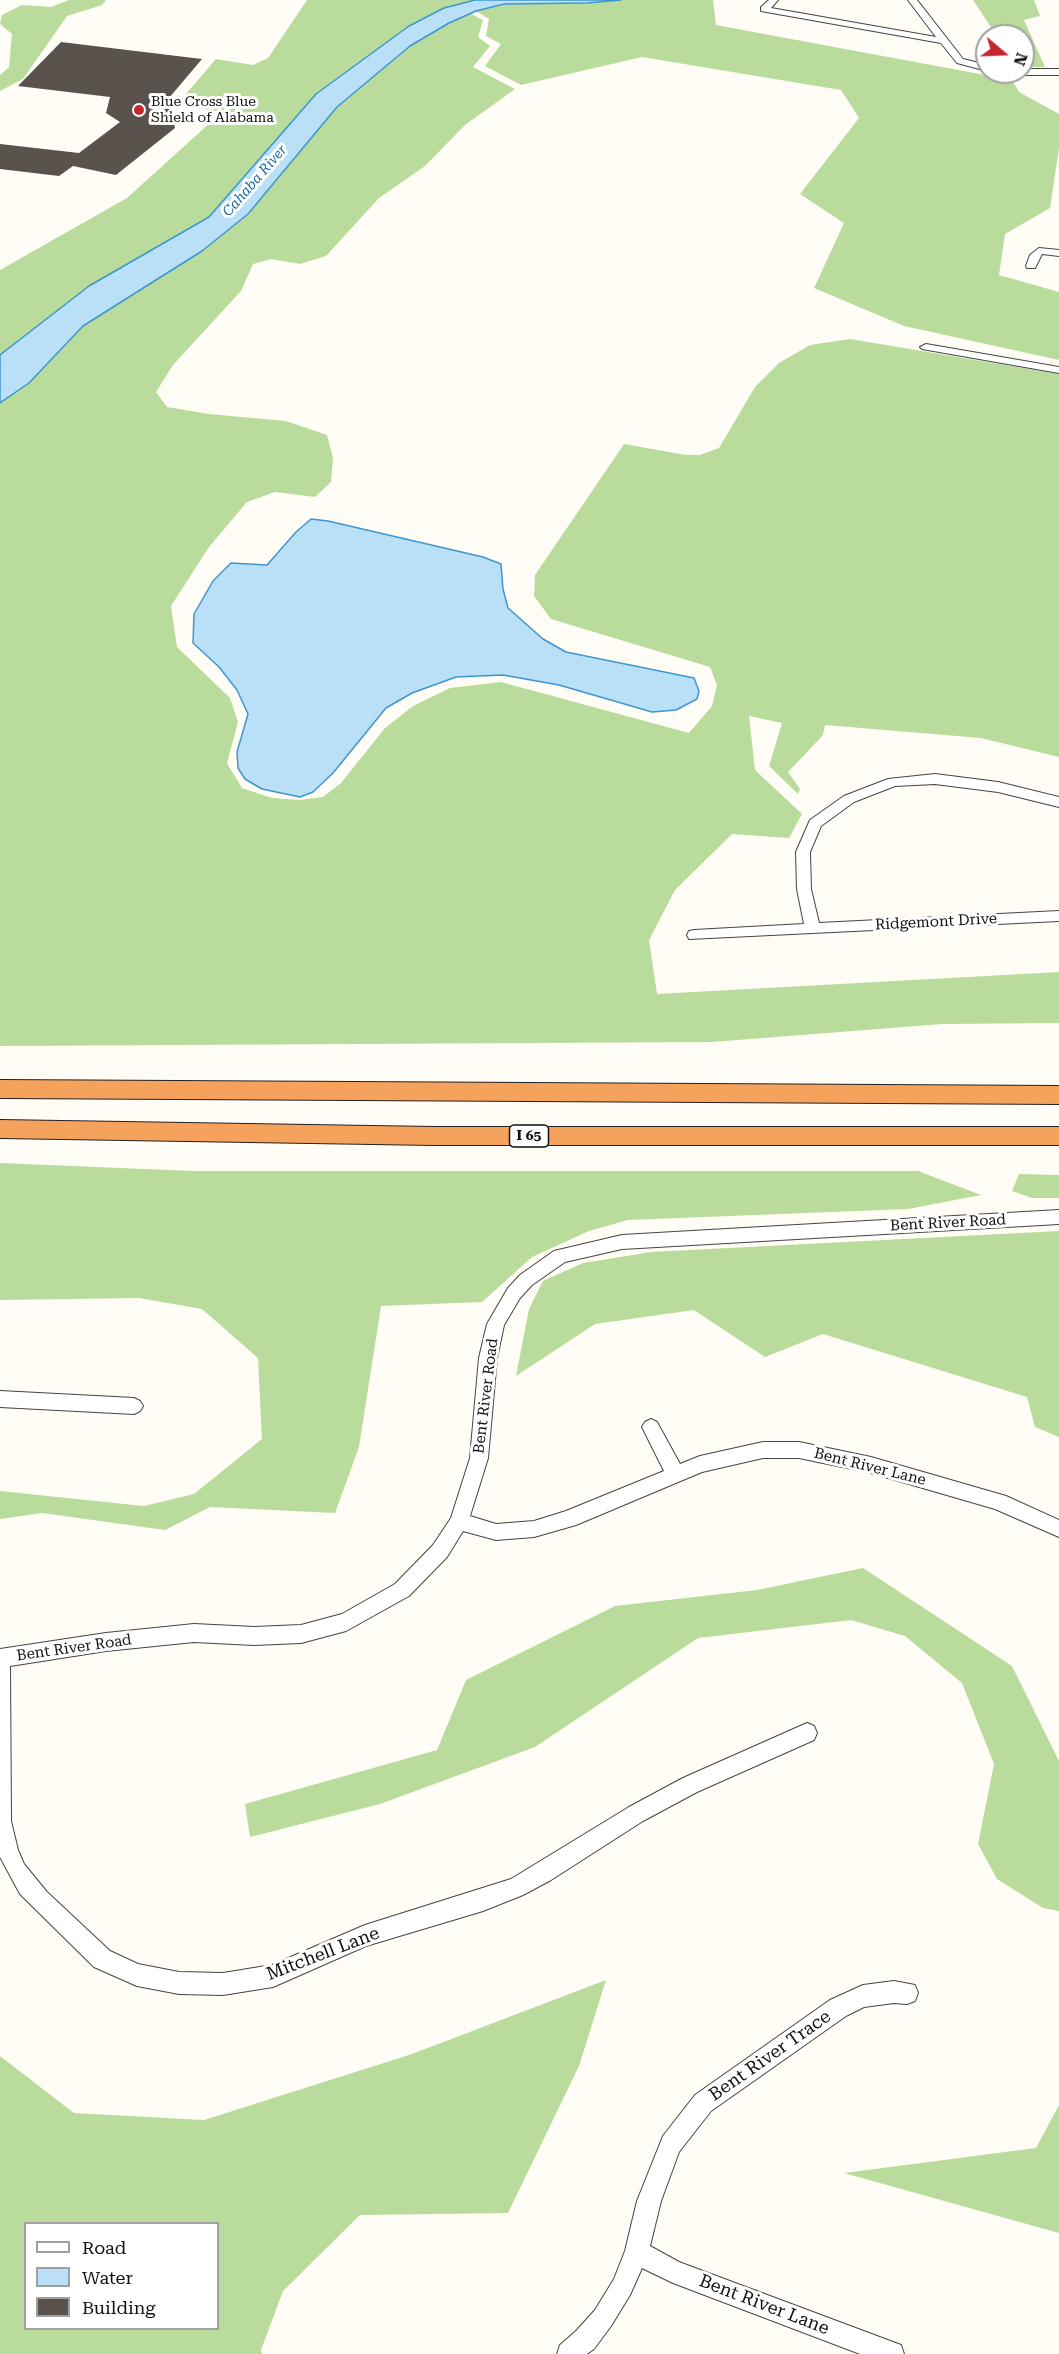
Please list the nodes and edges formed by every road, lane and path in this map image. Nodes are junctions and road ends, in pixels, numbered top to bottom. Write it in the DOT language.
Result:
graph roads {
  1 [pos="774,0"];
  2 [pos="912,0"];
  3 [pos="944,41"];
  4 [pos="975,65"];
  5 [pos="1035,72"];
  6 [pos="1059,72"];
  7 [pos="1059,253"];
  8 [pos="1031,266"];
  9 [pos="926,347"];
  10 [pos="1059,370"];
  11 [pos="1059,802"];
  12 [pos="1059,916"];
  13 [pos="813,928"];
  14 [pos="694,935"];
  15 [pos="0,1089"];
  16 [pos="1059,1095"];
  17 [pos="0,1129"];
  18 [pos="1059,1136"];
  19 [pos="1059,1217"];
  20 [pos="0,1399"];
  21 [pos="134,1406"];
  22 [pos="651,1427"];
  23 [pos="675,1473"];
  24 [pos="459,1521"];
  25 [pos="1059,1529"];
  26 [pos="0,1658"];
  27 [pos="807,1733"];
  28 [pos="907,1993"];
  29 [pos="638,2252"];
  30 [pos="569,2354"];
  31 [pos="892,2354"];
  1 -- 3 [label="street"];
  2 -- 3 [label="street"];
  3 -- 4 [label="street"];
  5 -- 6 [label="street"];
  7 -- 8 [label="street"];
  9 -- 10 [label="street"];
  11 -- 13 [label="street"];
  12 -- 13 [label="street, Ridgemont Drive"];
  13 -- 14 [label="street, Ridgemont Drive"];
  15 -- 16 [label="highway"];
  17 -- 18 [label="highway, I 65"];
  19 -- 24 [label="street, Bent River Road"];
  20 -- 21 [label="street"];
  22 -- 23 [label="street"];
  23 -- 24 [label="street, Bent River Lane"];
  23 -- 25 [label="street, Bent River Lane"];
  24 -- 26 [label="street, Bent River Road"];
  26 -- 27 [label="street, Mitchell Lane"];
  28 -- 29 [label="street, Bent River Trace"];
  29 -- 30 [label="street, Bent River Trace"];
  29 -- 31 [label="street, Bent River Lane"];
}
